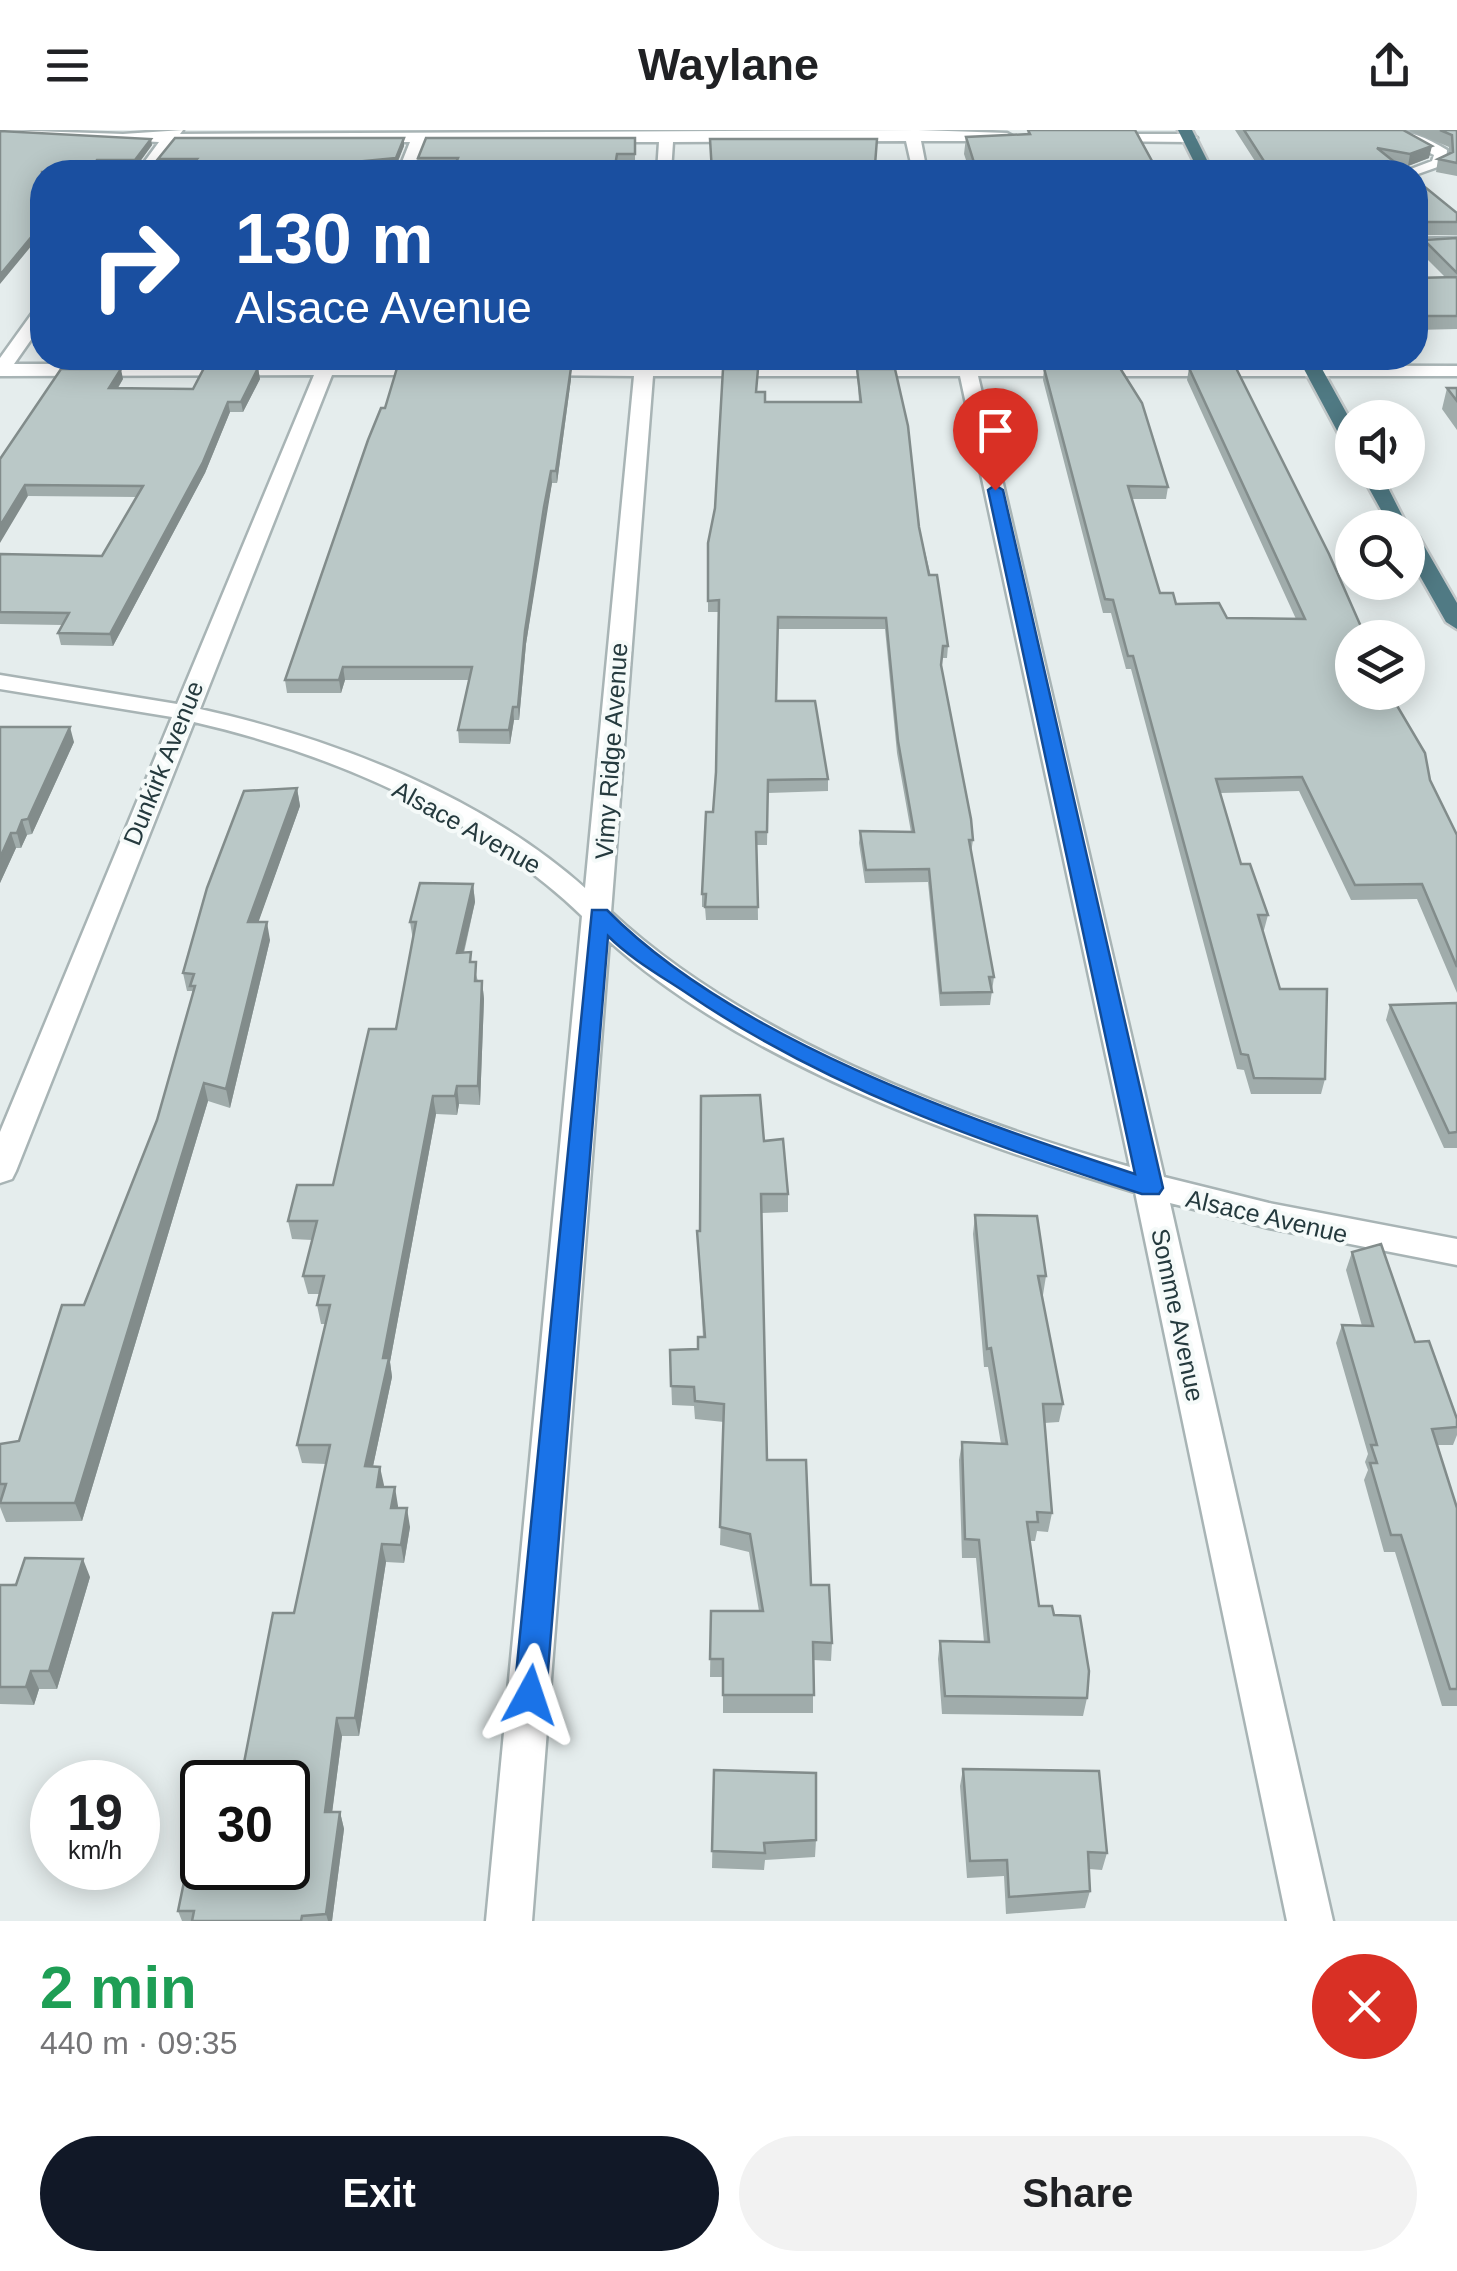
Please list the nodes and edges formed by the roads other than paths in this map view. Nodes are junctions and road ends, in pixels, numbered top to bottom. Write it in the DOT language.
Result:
graph roads {
  1 [pos="0,130"];
  2 [pos="1391,130"];
  3 [pos="667,133"];
  4 [pos="173,134"];
  5 [pos="420,134"];
  6 [pos="912,134"];
  7 [pos="1187,134"];
  8 [pos="1024,138"];
  9 [pos="1080,138"];
  10 [pos="153,160"];
  11 [pos="410,160"];
  12 [pos="665,160"];
  13 [pos="917,160"];
  14 [pos="1200,160"];
  15 [pos="1428,167"];
  16 [pos="1457,243"];
  17 [pos="1428,244"];
  18 [pos="30,329"];
  19 [pos="30,369"];
  20 [pos="0,370"];
  21 [pos="325,370"];
  22 [pos="644,370"];
  23 [pos="967,370"];
  24 [pos="1313,370"];
  25 [pos="1428,370"];
  26 [pos="1457,371"];
  27 [pos="1335,409"];
  28 [pos="1425,566"];
  29 [pos="1457,622"];
  30 [pos="0,682"];
  31 [pos="186,711"];
  32 [pos="599,914"];
  33 [pos="0,1170"];
  34 [pos="1150,1188"];
  35 [pos="1457,1252"];
  36 [pos="509,1921"];
  37 [pos="1310,1921"];
  1 -- 4 [label="street"];
  2 -- 15 [label="street"];
  3 -- 5 [label="street"];
  3 -- 6 [label="street"];
  3 -- 12 [label="street"];
  4 -- 5 [label="street"];
  4 -- 10 [label="street"];
  5 -- 11 [label="street"];
  6 -- 8 [label="street"];
  6 -- 13 [label="street"];
  7 -- 9 [label="street"];
  7 -- 14 [label="highway"];
  16 -- 17 [label="street"];
  18 -- 20 [label="street"];
  19 -- 20 [label="street"];
  21 -- 31 [label="street, Dunkirk Avenue"];
  22 -- 32 [label="street, Vimy Ridge Avenue"];
  23 -- 34 [label="street, Somme Avenue"];
  24 -- 27 [label="highway"];
  25 -- 26 [label="street"];
  28 -- 29 [label="highway"];
  30 -- 31 [label="street, Alsace Avenue"];
  31 -- 32 [label="street, Alsace Avenue"];
  31 -- 33 [label="street, Dunkirk Avenue"];
  32 -- 34 [label="street, Alsace Avenue"];
  32 -- 36 [label="street, Vimy Ridge Avenue"];
  34 -- 35 [label="street, Alsace Avenue"];
  34 -- 37 [label="street, Somme Avenue"];
}
